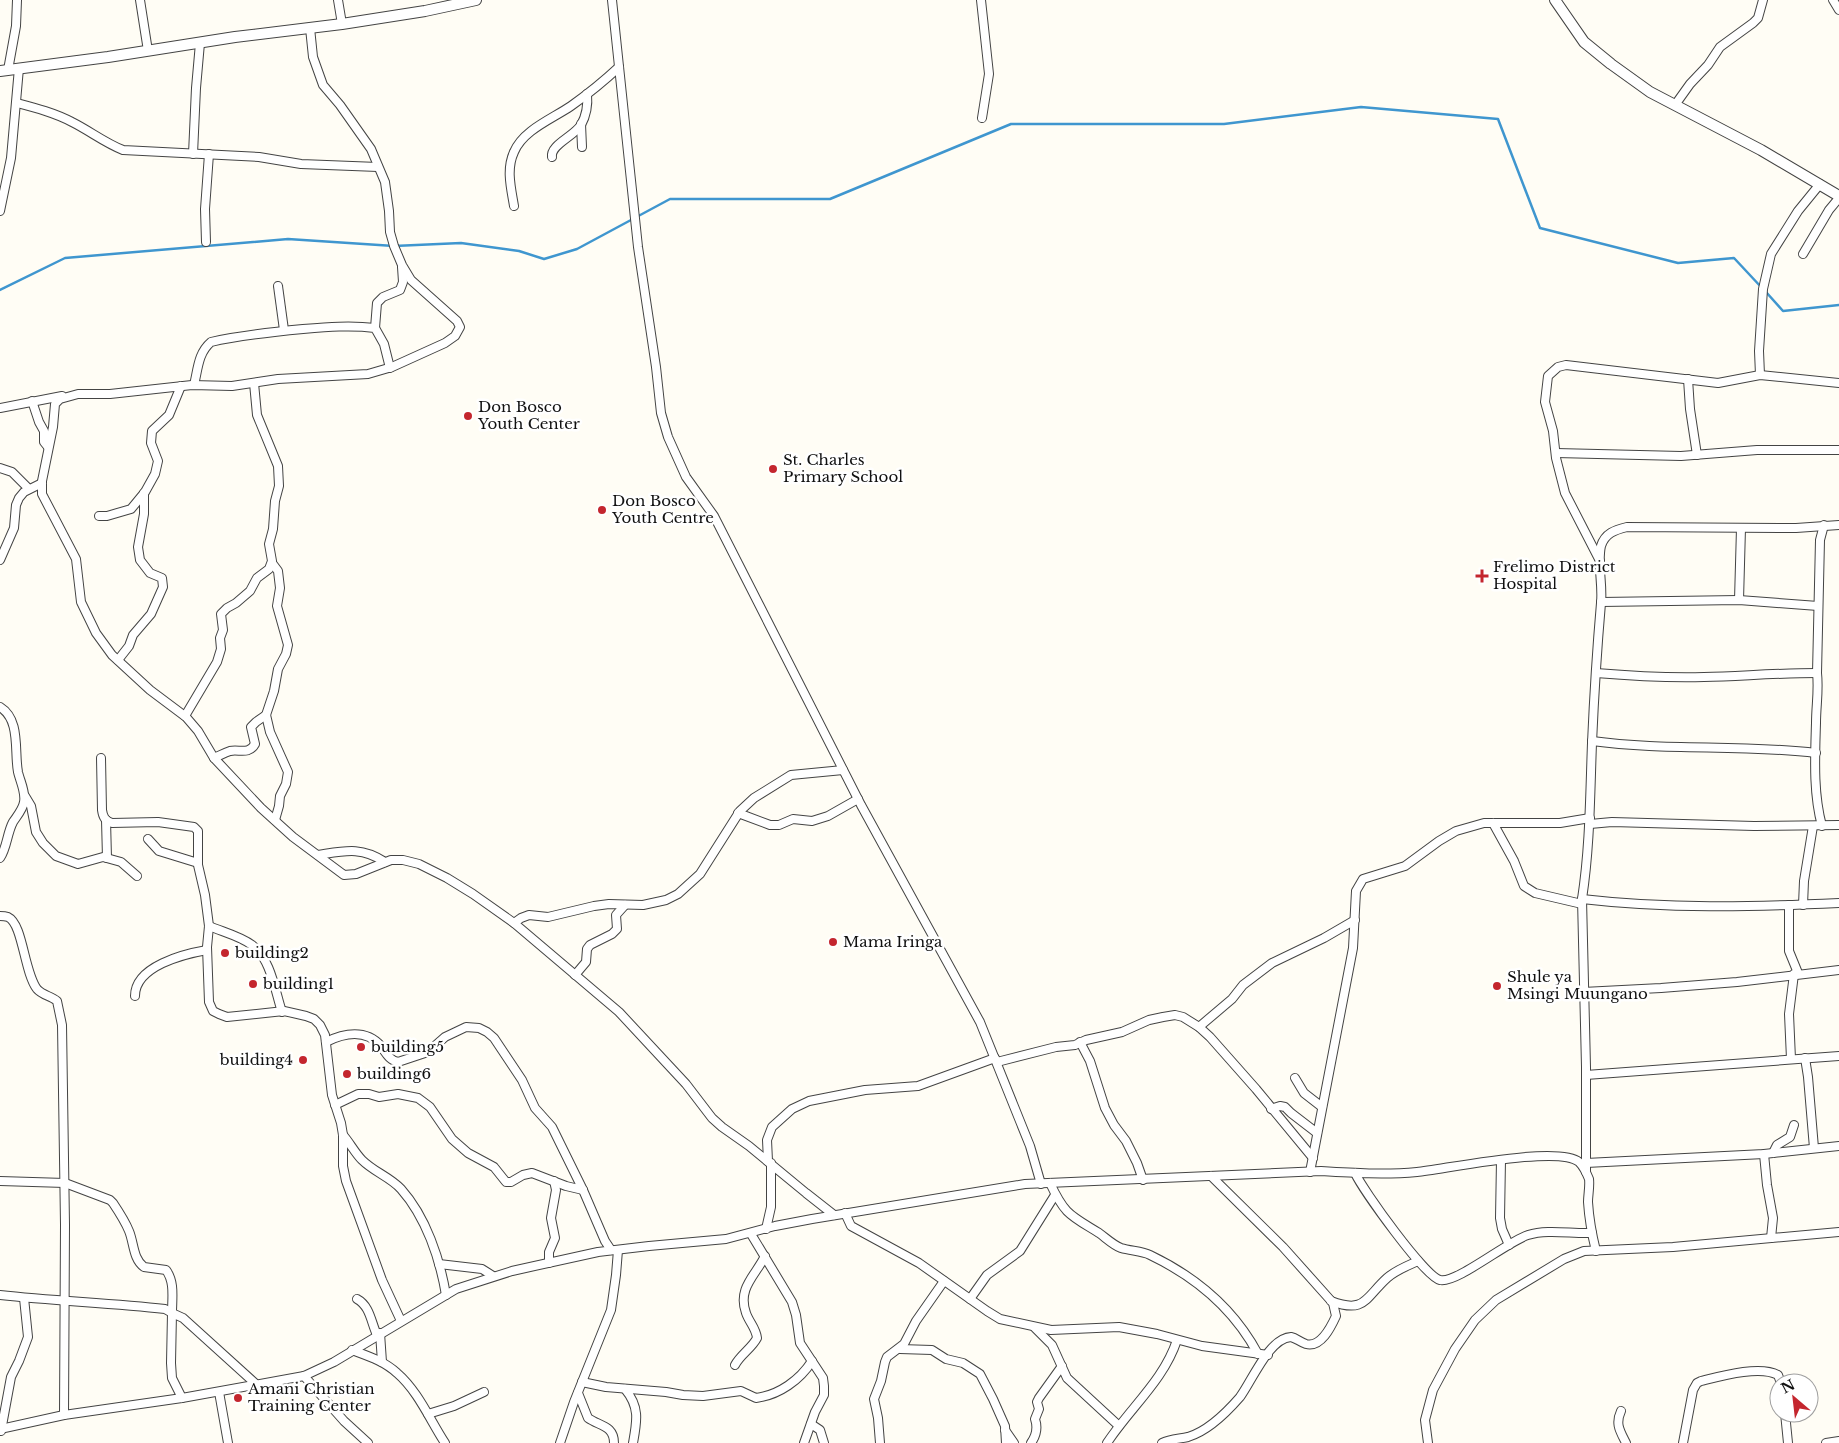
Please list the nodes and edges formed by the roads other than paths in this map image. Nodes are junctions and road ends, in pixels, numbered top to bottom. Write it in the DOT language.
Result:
graph roads {
  1 [pos="17,0"];
  2 [pos="140,0"];
  3 [pos="338,0"];
  4 [pos="476,0"];
  5 [pos="612,0"];
  6 [pos="981,0"];
  7 [pos="1555,0"];
  8 [pos="1763,0"];
  9 [pos="1833,0"];
  10 [pos="1839,10"];
  11 [pos="342,24"];
  12 [pos="310,28"];
  13 [pos="200,43"];
  14 [pos="148,51"];
  15 [pos="619,67"];
  16 [pos="19,68"];
  17 [pos="4,70"];
  18 [pos="587,94"];
  19 [pos="17,103"];
  20 [pos="1675,105"];
  21 [pos="982,118"];
  22 [pos="581,124"];
  23 [pos="582,147"];
  24 [pos="193,154"];
  25 [pos="209,154"];
  26 [pos="552,156"];
  27 [pos="378,167"];
  28 [pos="1820,184"];
  29 [pos="2,189"];
  30 [pos="1839,197"];
  31 [pos="514,206"];
  32 [pos="0,211"];
  33 [pos="206,242"];
  34 [pos="1803,254"];
  35 [pos="402,265"];
  36 [pos="278,286"];
  37 [pos="376,328"];
  38 [pos="284,330"];
  39 [pos="390,368"];
  40 [pos="1760,375"];
  41 [pos="1688,379"];
  42 [pos="254,383"];
  43 [pos="1839,383"];
  44 [pos="194,385"];
  45 [pos="181,386"];
  46 [pos="69,396"];
  47 [pos="32,401"];
  48 [pos="0,408"];
  49 [pos="48,447"];
  50 [pos="1839,450"];
  51 [pos="1556,453"];
  52 [pos="1697,455"];
  53 [pos="0,468"];
  54 [pos="42,483"];
  55 [pos="29,489"];
  56 [pos="144,493"];
  57 [pos="99,516"];
  58 [pos="1824,524"];
  59 [pos="1839,524"];
  60 [pos="1741,528"];
  61 [pos="0,560"];
  62 [pos="272,562"];
  63 [pos="1600,562"];
  64 [pos="1739,600"];
  65 [pos="1601,602"];
  66 [pos="1818,606"];
  67 [pos="118,660"];
  68 [pos="1596,673"];
  69 [pos="1817,673"];
  70 [pos="0,707"];
  71 [pos="266,715"];
  72 [pos="185,716"];
  73 [pos="1592,741"];
  74 [pos="1816,754"];
  75 [pos="102,758"];
  76 [pos="214,758"];
  77 [pos="843,770"];
  78 [pos="25,796"];
  79 [pos="858,799"];
  80 [pos="738,813"];
  81 [pos="106,820"];
  82 [pos="276,820"];
  83 [pos="1590,821"];
  84 [pos="1493,823"];
  85 [pos="1839,825"];
  86 [pos="1814,826"];
  87 [pos="1822,826"];
  88 [pos="148,839"];
  89 [pos="318,855"];
  90 [pos="0,858"];
  91 [pos="107,858"];
  92 [pos="385,862"];
  93 [pos="198,863"];
  94 [pos="137,876"];
  95 [pos="1582,901"];
  96 [pos="1839,903"];
  97 [pos="625,905"];
  98 [pos="1789,905"];
  99 [pos="1803,905"];
  100 [pos="0,916"];
  101 [pos="1355,920"];
  102 [pos="514,923"];
  103 [pos="210,926"];
  104 [pos="207,950"];
  105 [pos="1839,970"];
  106 [pos="1796,974"];
  107 [pos="576,975"];
  108 [pos="1583,992"];
  109 [pos="135,996"];
  110 [pos="282,1012"];
  111 [pos="1199,1027"];
  112 [pos="326,1042"];
  113 [pos="1080,1042"];
  114 [pos="1839,1056"];
  115 [pos="1805,1058"];
  116 [pos="1791,1059"];
  117 [pos="996,1060"];
  118 [pos="1586,1076"];
  119 [pos="1294,1078"];
  120 [pos="335,1105"];
  121 [pos="1322,1107"];
  122 [pos="1271,1109"];
  123 [pos="1794,1125"];
  124 [pos="1317,1132"];
  125 [pos="343,1135"];
  126 [pos="1839,1146"];
  127 [pos="1814,1148"];
  128 [pos="1768,1154"];
  129 [pos="1312,1158"];
  130 [pos="1501,1160"];
  131 [pos="769,1162"];
  132 [pos="1586,1163"];
  133 [pos="1310,1172"];
  134 [pos="1355,1173"];
  135 [pos="1586,1174"];
  136 [pos="1211,1176"];
  137 [pos="1143,1180"];
  138 [pos="0,1181"];
  139 [pos="554,1181"];
  140 [pos="65,1183"];
  141 [pos="1046,1184"];
  142 [pos="583,1190"];
  143 [pos="1055,1195"];
  144 [pos="845,1214"];
  145 [pos="834,1215"];
  146 [pos="766,1229"];
  147 [pos="1839,1232"];
  148 [pos="1592,1233"];
  149 [pos="751,1234"];
  150 [pos="1771,1238"];
  151 [pos="1509,1245"];
  152 [pos="615,1250"];
  153 [pos="1596,1251"];
  154 [pos="765,1256"];
  155 [pos="1418,1261"];
  156 [pos="439,1264"];
  157 [pos="549,1264"];
  158 [pos="493,1276"];
  159 [pos="944,1281"];
  160 [pos="0,1295"];
  161 [pos="446,1295"];
  162 [pos="24,1298"];
  163 [pos="357,1299"];
  164 [pos="970,1299"];
  165 [pos="1331,1301"];
  166 [pos="65,1302"];
  167 [pos="1356,1306"];
  168 [pos="172,1313"];
  169 [pos="1334,1320"];
  170 [pos="401,1321"];
  171 [pos="1034,1327"];
  172 [pos="379,1334"];
  173 [pos="1177,1340"];
  174 [pos="900,1349"];
  175 [pos="352,1350"];
  176 [pos="1258,1354"];
  177 [pos="1268,1355"];
  178 [pos="812,1361"];
  179 [pos="382,1362"];
  180 [pos="734,1365"];
  181 [pos="1062,1366"];
  182 [pos="1772,1373"];
  183 [pos="304,1376"];
  184 [pos="582,1382"];
  185 [pos="257,1385"];
  186 [pos="625,1389"];
  187 [pos="219,1392"];
  188 [pos="484,1392"];
  189 [pos="578,1393"];
  190 [pos="182,1398"];
  191 [pos="1621,1411"];
  192 [pos="428,1414"];
  193 [pos="64,1415"];
  194 [pos="1786,1423"];
  195 [pos="811,1424"];
  196 [pos="1119,1426"];
  197 [pos="1,1430"];
  198 [pos="1005,1430"];
  199 [pos="1839,1441"];
  200 [pos="228,1443"];
  201 [pos="368,1443"];
  202 [pos="445,1443"];
  203 [pos="560,1443"];
  204 [pos="614,1443"];
  205 [pos="633,1443"];
  206 [pos="804,1443"];
  207 [pos="824,1443"];
  208 [pos="880,1443"];
  209 [pos="1006,1443"];
  210 [pos="1014,1443"];
  211 [pos="1031,1443"];
  212 [pos="1107,1443"];
  213 [pos="1162,1443"];
  214 [pos="1428,1443"];
  215 [pos="1626,1443"];
  216 [pos="1683,1443"];
  217 [pos="1788,1443"];
  218 [pos="1826,1443"];
  1 -- 17 [label="street"];
  2 -- 14 [label="street"];
  3 -- 11 [label="street"];
  4 -- 11 [label="street"];
  5 -- 15 [label="street"];
  6 -- 21 [label="street"];
  7 -- 20 [label="street"];
  8 -- 20 [label="street"];
  9 -- 10 [label="street"];
  11 -- 12 [label="street"];
  12 -- 13 [label="street"];
  12 -- 27 [label="street"];
  13 -- 14 [label="street"];
  13 -- 24 [label="street"];
  14 -- 16 [label="street"];
  15 -- 18 [label="street"];
  15 -- 77 [label="street"];
  16 -- 17 [label="street"];
  16 -- 19 [label="street"];
  18 -- 22 [label="street"];
  18 -- 31 [label="street"];
  19 -- 24 [label="street"];
  19 -- 29 [label="street"];
  20 -- 28 [label="street"];
  22 -- 23 [label="street"];
  22 -- 26 [label="street"];
  24 -- 25 [label="street"];
  25 -- 27 [label="street"];
  25 -- 33 [label="street"];
  27 -- 35 [label="street"];
  28 -- 30 [label="street"];
  28 -- 40 [label="street"];
  29 -- 32 [label="street"];
  30 -- 34 [label="street"];
  35 -- 37 [label="street"];
  35 -- 39 [label="street"];
  36 -- 38 [label="street"];
  37 -- 38 [label="street"];
  37 -- 39 [label="street"];
  38 -- 44 [label="street"];
  39 -- 42 [label="street"];
  40 -- 41 [label="street"];
  40 -- 43 [label="street"];
  41 -- 51 [label="street"];
  41 -- 52 [label="street"];
  42 -- 44 [label="street"];
  42 -- 62 [label="street"];
  44 -- 45 [label="street"];
  45 -- 46 [label="street"];
  45 -- 56 [label="street"];
  46 -- 47 [label="street"];
  46 -- 49 [label="street"];
  47 -- 48 [label="street"];
  47 -- 49 [label="street"];
  49 -- 54 [label="street"];
  50 -- 52 [label="street"];
  51 -- 52 [label="street"];
  51 -- 63 [label="street"];
  53 -- 55 [label="street"];
  54 -- 55 [label="street"];
  54 -- 67 [label="street"];
  55 -- 61 [label="street"];
  56 -- 57 [label="street"];
  56 -- 67 [label="street"];
  58 -- 59 [label="street"];
  58 -- 60 [label="street"];
  58 -- 66 [label="street"];
  60 -- 63 [label="street"];
  60 -- 64 [label="street"];
  62 -- 71 [label="street"];
  62 -- 72 [label="street"];
  63 -- 65 [label="street"];
  64 -- 65 [label="street"];
  64 -- 66 [label="street"];
  65 -- 68 [label="street"];
  66 -- 69 [label="street"];
  67 -- 72 [label="street"];
  68 -- 69 [label="street"];
  68 -- 73 [label="street"];
  69 -- 74 [label="street"];
  70 -- 78 [label="street"];
  71 -- 76 [label="street"];
  71 -- 82 [label="street"];
  72 -- 76 [label="street"];
  73 -- 74 [label="street"];
  73 -- 83 [label="street"];
  74 -- 87 [label="street"];
  75 -- 81 [label="street"];
  76 -- 82 [label="street"];
  77 -- 79 [label="street"];
  77 -- 80 [label="street"];
  78 -- 90 [label="street"];
  78 -- 91 [label="street"];
  79 -- 80 [label="street"];
  79 -- 117 [label="street"];
  80 -- 97 [label="street"];
  81 -- 91 [label="street"];
  81 -- 93 [label="street"];
  82 -- 89 [label="street"];
  83 -- 84 [label="street"];
  83 -- 86 [label="street"];
  83 -- 95 [label="street"];
  84 -- 95 [label="street"];
  84 -- 101 [label="street"];
  85 -- 87 [label="street"];
  86 -- 87 [label="street"];
  86 -- 99 [label="street"];
  88 -- 93 [label="street"];
  89 -- 92 [label="street"];
  89 -- 92 [label="street"];
  91 -- 94 [label="street"];
  92 -- 102 [label="street"];
  93 -- 103 [label="street"];
  95 -- 98 [label="street"];
  95 -- 108 [label="street"];
  96 -- 99 [label="street"];
  97 -- 102 [label="street"];
  97 -- 107 [label="street"];
  98 -- 99 [label="street"];
  98 -- 106 [label="street"];
  100 -- 140 [label="street"];
  101 -- 111 [label="street"];
  101 -- 121 [label="street"];
  102 -- 107 [label="street"];
  103 -- 104 [label="street"];
  103 -- 110 [label="street"];
  104 -- 109 [label="street"];
  104 -- 110 [label="street"];
  105 -- 106 [label="street"];
  106 -- 108 [label="street"];
  106 -- 116 [label="street"];
  107 -- 131 [label="street"];
  108 -- 118 [label="street"];
  110 -- 112 [label="street"];
  111 -- 113 [label="street"];
  111 -- 122 [label="street"];
  112 -- 120 [label="street"];
  112 -- 142 [label="street"];
  113 -- 117 [label="street"];
  113 -- 137 [label="street"];
  114 -- 115 [label="street"];
  115 -- 116 [label="street"];
  115 -- 127 [label="street"];
  116 -- 118 [label="street"];
  117 -- 131 [label="street"];
  117 -- 141 [label="street"];
  118 -- 132 [label="street"];
  119 -- 121 [label="street"];
  120 -- 125 [label="street"];
  120 -- 139 [label="street"];
  121 -- 124 [label="street"];
  122 -- 124 [label="street"];
  122 -- 129 [label="street"];
  123 -- 128 [label="street"];
  124 -- 129 [label="street"];
  125 -- 156 [label="street"];
  125 -- 170 [label="street"];
  126 -- 127 [label="street"];
  127 -- 128 [label="street"];
  128 -- 132 [label="street"];
  128 -- 150 [label="street"];
  129 -- 133 [label="street"];
  130 -- 134 [label="street"];
  130 -- 135 [label="street"];
  130 -- 151 [label="street"];
  131 -- 145 [label="street"];
  131 -- 146 [label="street"];
  132 -- 135 [label="street"];
  133 -- 134 [label="street"];
  133 -- 136 [label="street"];
  134 -- 155 [label="street"];
  135 -- 148 [label="street"];
  136 -- 137 [label="street"];
  136 -- 165 [label="street"];
  137 -- 141 [label="street"];
  138 -- 140 [label="street"];
  139 -- 142 [label="street"];
  139 -- 157 [label="street"];
  140 -- 166 [label="street"];
  140 -- 168 [label="street"];
  141 -- 143 [label="street"];
  141 -- 144 [label="street"];
  142 -- 152 [label="street"];
  143 -- 164 [label="street"];
  143 -- 176 [label="street"];
  144 -- 145 [label="street"];
  144 -- 159 [label="street"];
  145 -- 146 [label="street"];
  146 -- 149 [label="street"];
  147 -- 150 [label="street"];
  148 -- 151 [label="street"];
  148 -- 153 [label="street"];
  149 -- 152 [label="street"];
  149 -- 154 [label="street"];
  150 -- 153 [label="street"];
  151 -- 155 [label="street"];
  152 -- 157 [label="street"];
  152 -- 184 [label="street"];
  153 -- 214 [label="street"];
  154 -- 178 [label="street"];
  154 -- 180 [label="street"];
  155 -- 167 [label="street"];
  156 -- 158 [label="street"];
  156 -- 161 [label="street"];
  157 -- 158 [label="street"];
  158 -- 161 [label="street"];
  159 -- 164 [label="street"];
  159 -- 174 [label="street"];
  160 -- 162 [label="street"];
  161 -- 170 [label="street"];
  162 -- 166 [label="street"];
  162 -- 197 [label="street"];
  163 -- 172 [label="street"];
  164 -- 171 [label="street"];
  165 -- 167 [label="street"];
  165 -- 169 [label="street"];
  166 -- 168 [label="street"];
  166 -- 193 [label="street"];
  167 -- 169 [label="street"];
  168 -- 185 [label="street"];
  168 -- 190 [label="street"];
  169 -- 177 [label="street"];
  170 -- 172 [label="street"];
  171 -- 173 [label="street"];
  171 -- 181 [label="street"];
  172 -- 175 [label="street"];
  172 -- 179 [label="street"];
  173 -- 176 [label="street"];
  173 -- 196 [label="street"];
  174 -- 198 [label="street"];
  174 -- 208 [label="street"];
  175 -- 179 [label="street"];
  175 -- 183 [label="street"];
  176 -- 177 [label="street"];
  177 -- 213 [label="street"];
  178 -- 186 [label="street"];
  178 -- 195 [label="street"];
  179 -- 192 [label="street"];
  181 -- 196 [label="street"];
  181 -- 211 [label="street"];
  182 -- 216 [label="street"];
  183 -- 185 [label="street"];
  183 -- 201 [label="street"];
  184 -- 186 [label="street"];
  184 -- 189 [label="street"];
  185 -- 187 [label="street"];
  186 -- 205 [label="street"];
  187 -- 190 [label="street"];
  187 -- 200 [label="street"];
  188 -- 192 [label="street"];
  189 -- 203 [label="street"];
  189 -- 204 [label="street"];
  190 -- 193 [label="street"];
  191 -- 215 [label="street"];
  192 -- 202 [label="street"];
  193 -- 197 [label="street"];
  194 -- 217 [label="street"];
  195 -- 206 [label="street"];
  195 -- 207 [label="street"];
  196 -- 212 [label="street"];
  198 -- 209 [label="street"];
  198 -- 210 [label="street"];
  199 -- 218 [label="street"];
}
